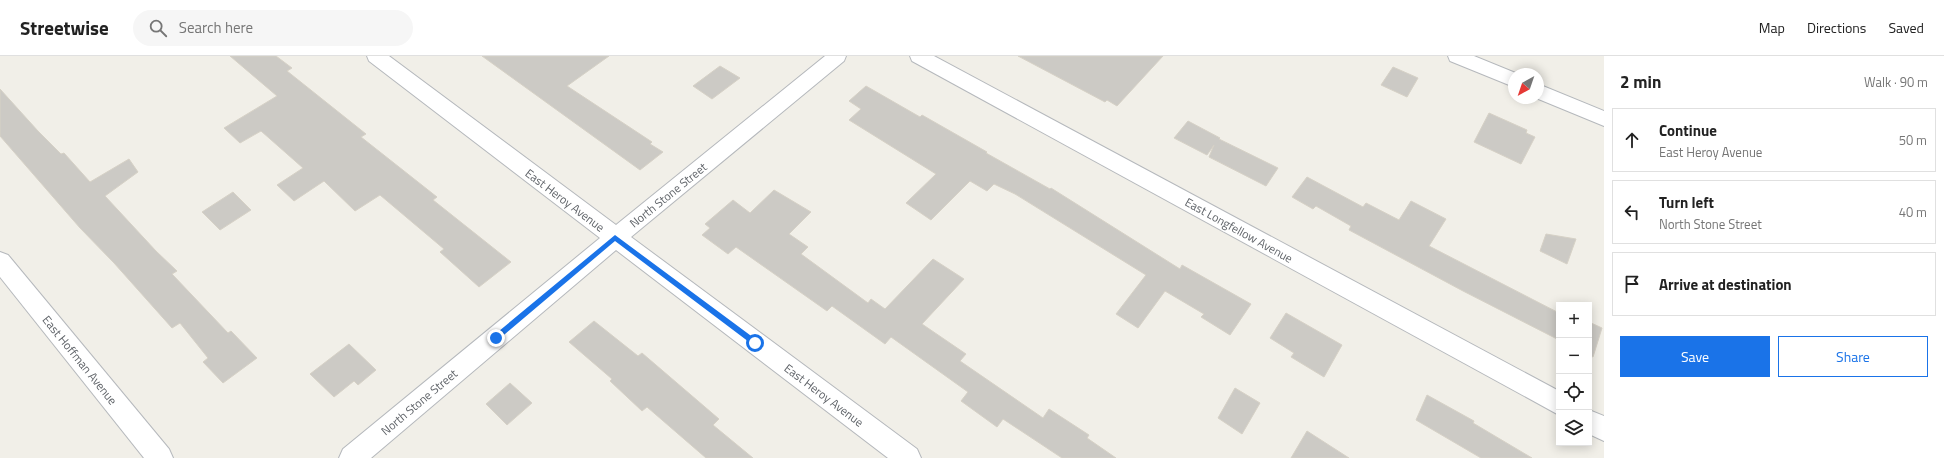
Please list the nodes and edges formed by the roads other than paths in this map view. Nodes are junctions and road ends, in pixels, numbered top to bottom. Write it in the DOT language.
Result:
graph roads {
  1 [pos="376,56"];
  2 [pos="837,56"];
  3 [pos="919,56"];
  4 [pos="1457,56"];
  5 [pos="1508,77"];
  6 [pos="1544,94"];
  7 [pos="1604,119"];
  8 [pos="615,238"];
  9 [pos="0,261"];
  10 [pos="1556,402"];
  11 [pos="1592,423"];
  12 [pos="1604,429"];
  13 [pos="160,458"];
  14 [pos="352,458"];
  15 [pos="908,458"];
  1 -- 8 [label="street, East Heroy Avenue"];
  2 -- 8 [label="street, North Stone Street"];
  3 -- 10 [label="street, East Longfellow Avenue"];
  4 -- 5 [label="street"];
  6 -- 7 [label="street"];
  8 -- 14 [label="street, North Stone Street"];
  8 -- 15 [label="street, East Heroy Avenue"];
  9 -- 13 [label="street, East Hoffman Avenue"];
  11 -- 12 [label="street"];
}
